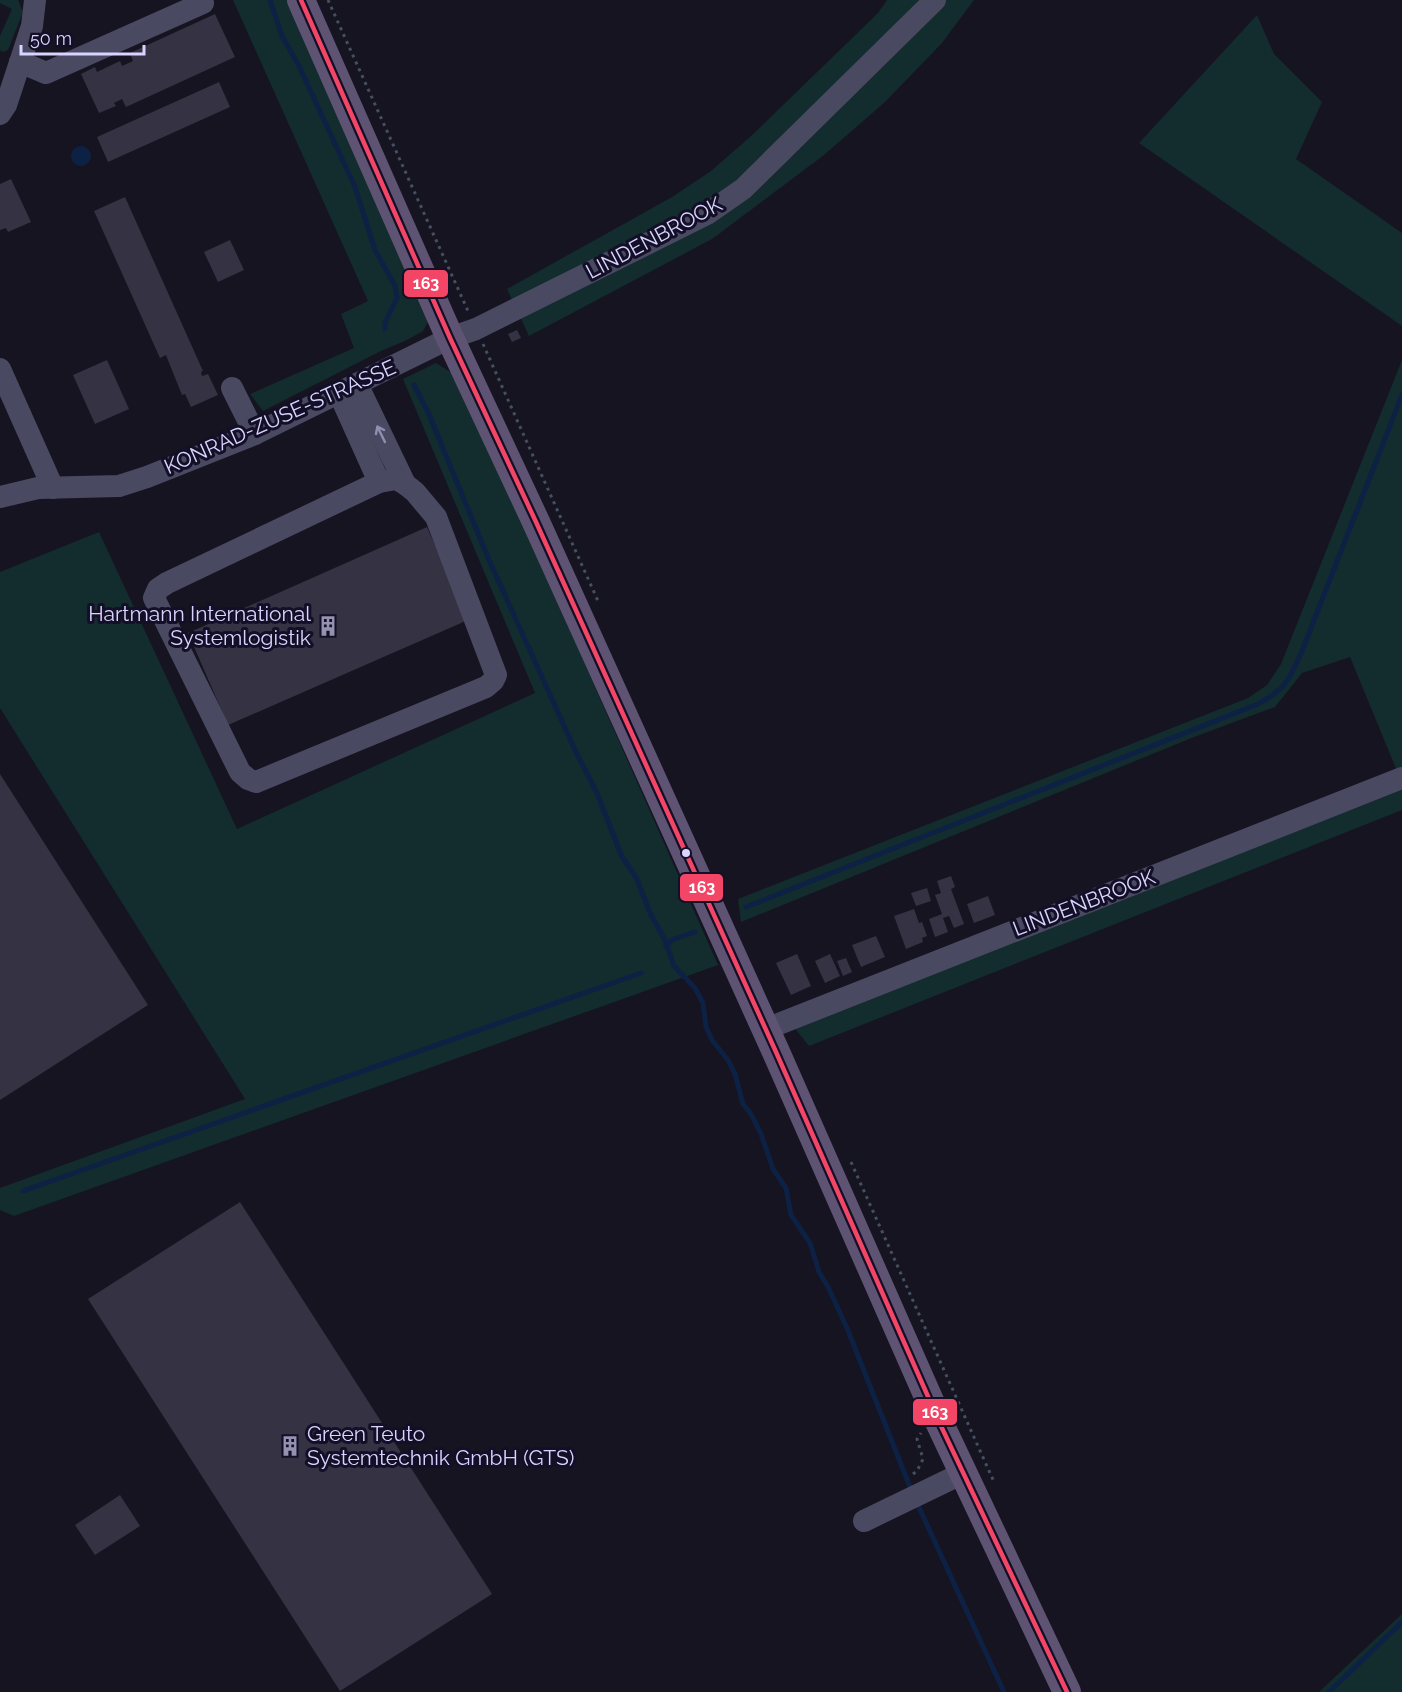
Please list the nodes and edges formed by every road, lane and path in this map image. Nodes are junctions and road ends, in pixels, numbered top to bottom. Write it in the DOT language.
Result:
graph roads {
  1 [pos="35,0"];
  2 [pos="301,0"];
  3 [pos="934,0"];
  4 [pos="203,3"];
  5 [pos="20,62"];
  6 [pos="0,114"];
  7 [pos="450,338"];
  8 [pos="0,369"];
  9 [pos="232,388"];
  10 [pos="348,389"];
  11 [pos="255,434"];
  12 [pos="379,482"];
  13 [pos="405,483"];
  14 [pos="53,488"];
  15 [pos="0,497"];
  16 [pos="1402,778"];
  17 [pos="766,1029"];
  18 [pos="963,1473"];
  19 [pos="864,1521"];
  20 [pos="1067,1692"];
  1 -- 5 [label="street"];
  2 -- 7 [label="main road"];
  3 -- 7 [label="street, LINDENBROOK"];
  4 -- 5 [label="street"];
  5 -- 6 [label="street"];
  7 -- 10 [label="street, KONRAD-ZUSE-STRASSE"];
  7 -- 17 [label="main road"];
  8 -- 14 [label="street"];
  9 -- 11 [label="street"];
  10 -- 11 [label="street, KONRAD-ZUSE-STRASSE"];
  10 -- 12 [label="street"];
  13 -- 10 [label="street, one-way"];
  11 -- 14 [label="street, KONRAD-ZUSE-STRASSE"];
  12 -- 13 [label="street"];
  12 -- 13 [label="street"];
  14 -- 15 [label="street, KONRAD-ZUSE-STRASSE"];
  16 -- 17 [label="street, LINDENBROOK"];
  17 -- 18 [label="main road"];
  18 -- 19 [label="street"];
  18 -- 20 [label="main road"];
}
